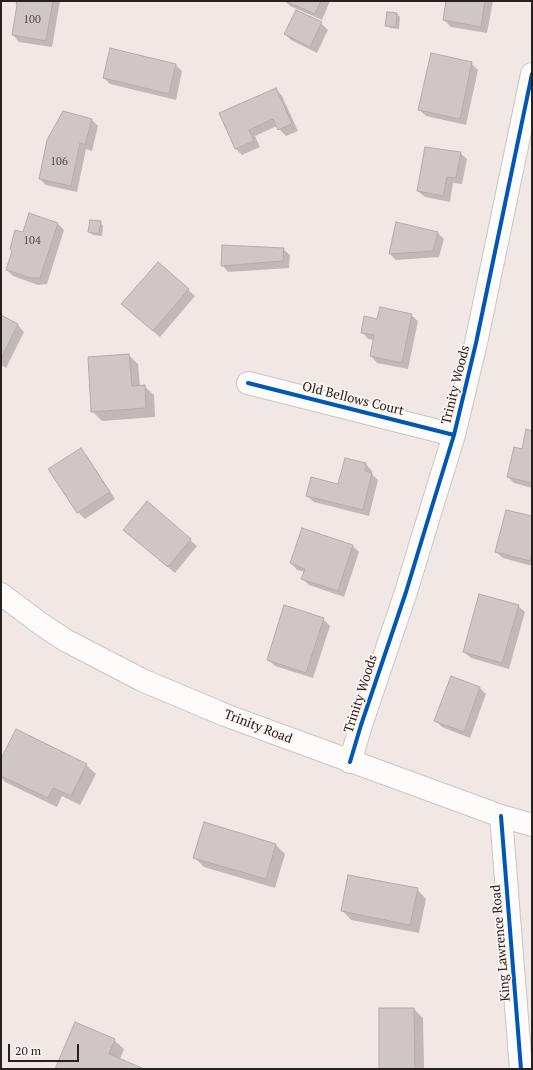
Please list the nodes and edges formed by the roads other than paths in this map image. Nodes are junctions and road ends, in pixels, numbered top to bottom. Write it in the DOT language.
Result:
graph roads {
  1 [pos="532,74"];
  2 [pos="248,383"];
  3 [pos="454,435"];
  4 [pos="1,594"];
  5 [pos="350,762"];
  6 [pos="501,816"];
  7 [pos="532,825"];
  8 [pos="521,1069"];
  1 -- 3 [label="street, Trinity Woods"];
  2 -- 3 [label="street, Old Bellows Court"];
  3 -- 5 [label="street, Trinity Woods"];
  4 -- 5 [label="street, Trinity Road"];
  5 -- 6 [label="street, Trinity Road"];
  6 -- 7 [label="street, Trinity Road"];
  6 -- 8 [label="street, King Lawrence Road"];
}
